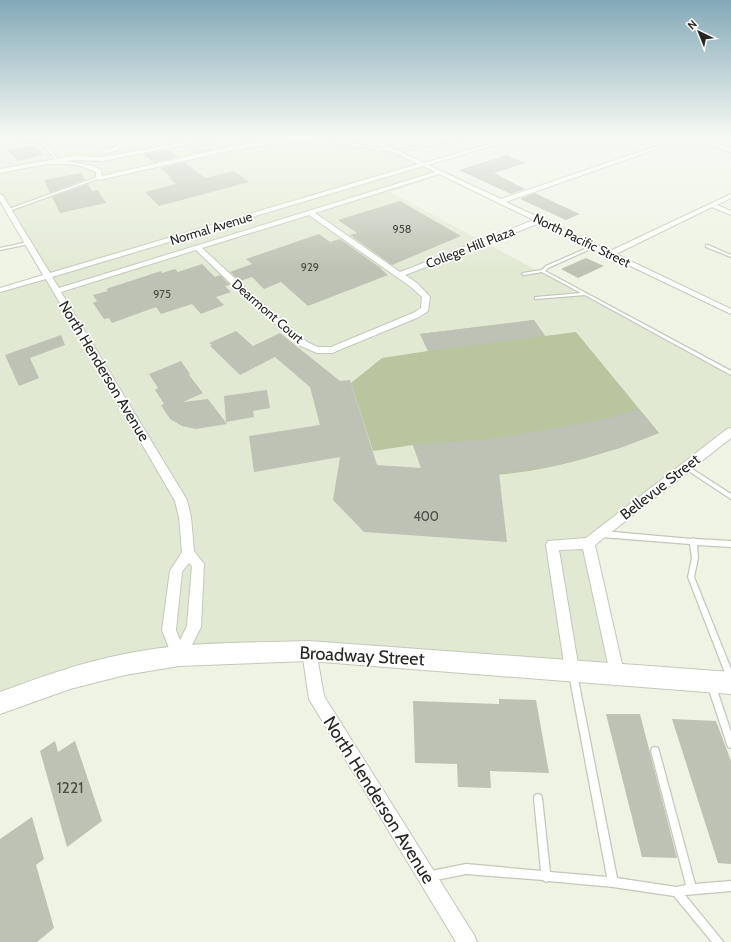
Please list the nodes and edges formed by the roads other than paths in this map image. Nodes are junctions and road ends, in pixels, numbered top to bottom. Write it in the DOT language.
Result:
graph roads {
  1 [pos="88,182"];
  2 [pos="369,182"];
  3 [pos="409,182"];
  4 [pos="462,182"];
  5 [pos="557,182"];
  6 [pos="0,196"];
  7 [pos="731,196"];
  8 [pos="502,201"];
  9 [pos="712,205"];
  10 [pos="4,211"];
  11 [pos="311,213"];
  12 [pos="731,213"];
  13 [pos="541,220"];
  14 [pos="28,243"];
  15 [pos="595,246"];
  16 [pos="707,246"];
  17 [pos="198,248"];
  18 [pos="0,249"];
  19 [pos="610,254"];
  20 [pos="731,256"];
  21 [pos="543,271"];
  22 [pos="524,274"];
  23 [pos="399,275"];
  24 [pos="48,276"];
  25 [pos="0,290"];
  26 [pos="56,291"];
  27 [pos="585,294"];
  28 [pos="536,298"];
  29 [pos="731,312"];
  30 [pos="731,373"];
  31 [pos="731,432"];
  32 [pos="686,467"];
  33 [pos="731,497"];
  34 [pos="600,534"];
  35 [pos="693,542"];
  36 [pos="588,543"];
  37 [pos="731,544"];
  38 [pos="188,553"];
  39 [pos="309,651"];
  40 [pos="179,656"];
  41 [pos="572,670"];
  42 [pos="617,673"];
  43 [pos="731,678"];
  44 [pos="710,681"];
  45 [pos="731,683"];
  46 [pos="0,704"];
  47 [pos="731,744"];
  48 [pos="655,751"];
  49 [pos="538,798"];
  50 [pos="426,877"];
  51 [pos="546,877"];
  52 [pos="613,882"];
  53 [pos="731,886"];
  54 [pos="692,889"];
  55 [pos="676,892"];
  56 [pos="467,942"];
  57 [pos="718,942"];
  1 -- 10 [label="lane"];
  2 -- 24 [label="street, Normal Avenue"];
  3 -- 11 [label="street, Normal Avenue"];
  4 -- 8 [label="street, North Pacific Street"];
  5 -- 8 [label="street"];
  6 -- 10 [label="street, North Henderson Avenue"];
  7 -- 9 [label="street"];
  8 -- 13 [label="street, North Pacific Street"];
  9 -- 12 [label="street"];
  9 -- 19 [label="street"];
  10 -- 14 [label="street, North Henderson Avenue"];
  11 -- 17 [label="street, Normal Avenue"];
  11 -- 23 [label="street, Dearmont Court"];
  13 -- 15 [label="street, North Pacific Street"];
  13 -- 23 [label="street, College Hill Plaza"];
  14 -- 18 [label="lane"];
  14 -- 24 [label="street, North Henderson Avenue"];
  15 -- 19 [label="street, North Pacific Street"];
  15 -- 21 [label="lane"];
  16 -- 20 [label="lane"];
  17 -- 23 [label="street, Dearmont Court"];
  17 -- 26 [label="street, Normal Avenue"];
  19 -- 29 [label="street, North Pacific Street"];
  21 -- 22 [label="lane"];
  21 -- 27 [label="lane"];
  24 -- 25 [label="street, Normal Avenue"];
  24 -- 26 [label="street, North Henderson Avenue"];
  26 -- 38 [label="street, North Henderson Avenue"];
  27 -- 28 [label="lane"];
  27 -- 30 [label="lane"];
  31 -- 32 [label="street, Bellevue Street"];
  32 -- 33 [label="lane"];
  32 -- 34 [label="street, Bellevue Street"];
  34 -- 35 [label="lane"];
  34 -- 36 [label="street, Bellevue Street"];
  35 -- 37 [label="lane"];
  35 -- 43 [label="lane"];
  36 -- 41 [label="street"];
  36 -- 42 [label="street"];
  38 -- 40 [label="street"];
  38 -- 40 [label="street, North Henderson Avenue"];
  39 -- 40 [label="main road, Broadway Street"];
  39 -- 41 [label="main road, Broadway Street"];
  39 -- 50 [label="street, North Henderson Avenue"];
  40 -- 46 [label="main road, Broadway Street"];
  41 -- 42 [label="main road, Broadway Street"];
  41 -- 52 [label="lane"];
  42 -- 44 [label="main road, Broadway Street"];
  44 -- 45 [label="main road, Broadway Street"];
  44 -- 47 [label="lane"];
  48 -- 54 [label="lane"];
  49 -- 51 [label="lane"];
  50 -- 51 [label="lane"];
  50 -- 56 [label="street, North Henderson Avenue"];
  51 -- 52 [label="lane"];
  52 -- 55 [label="lane"];
  53 -- 54 [label="lane"];
  54 -- 55 [label="lane"];
  55 -- 57 [label="lane"];
}
